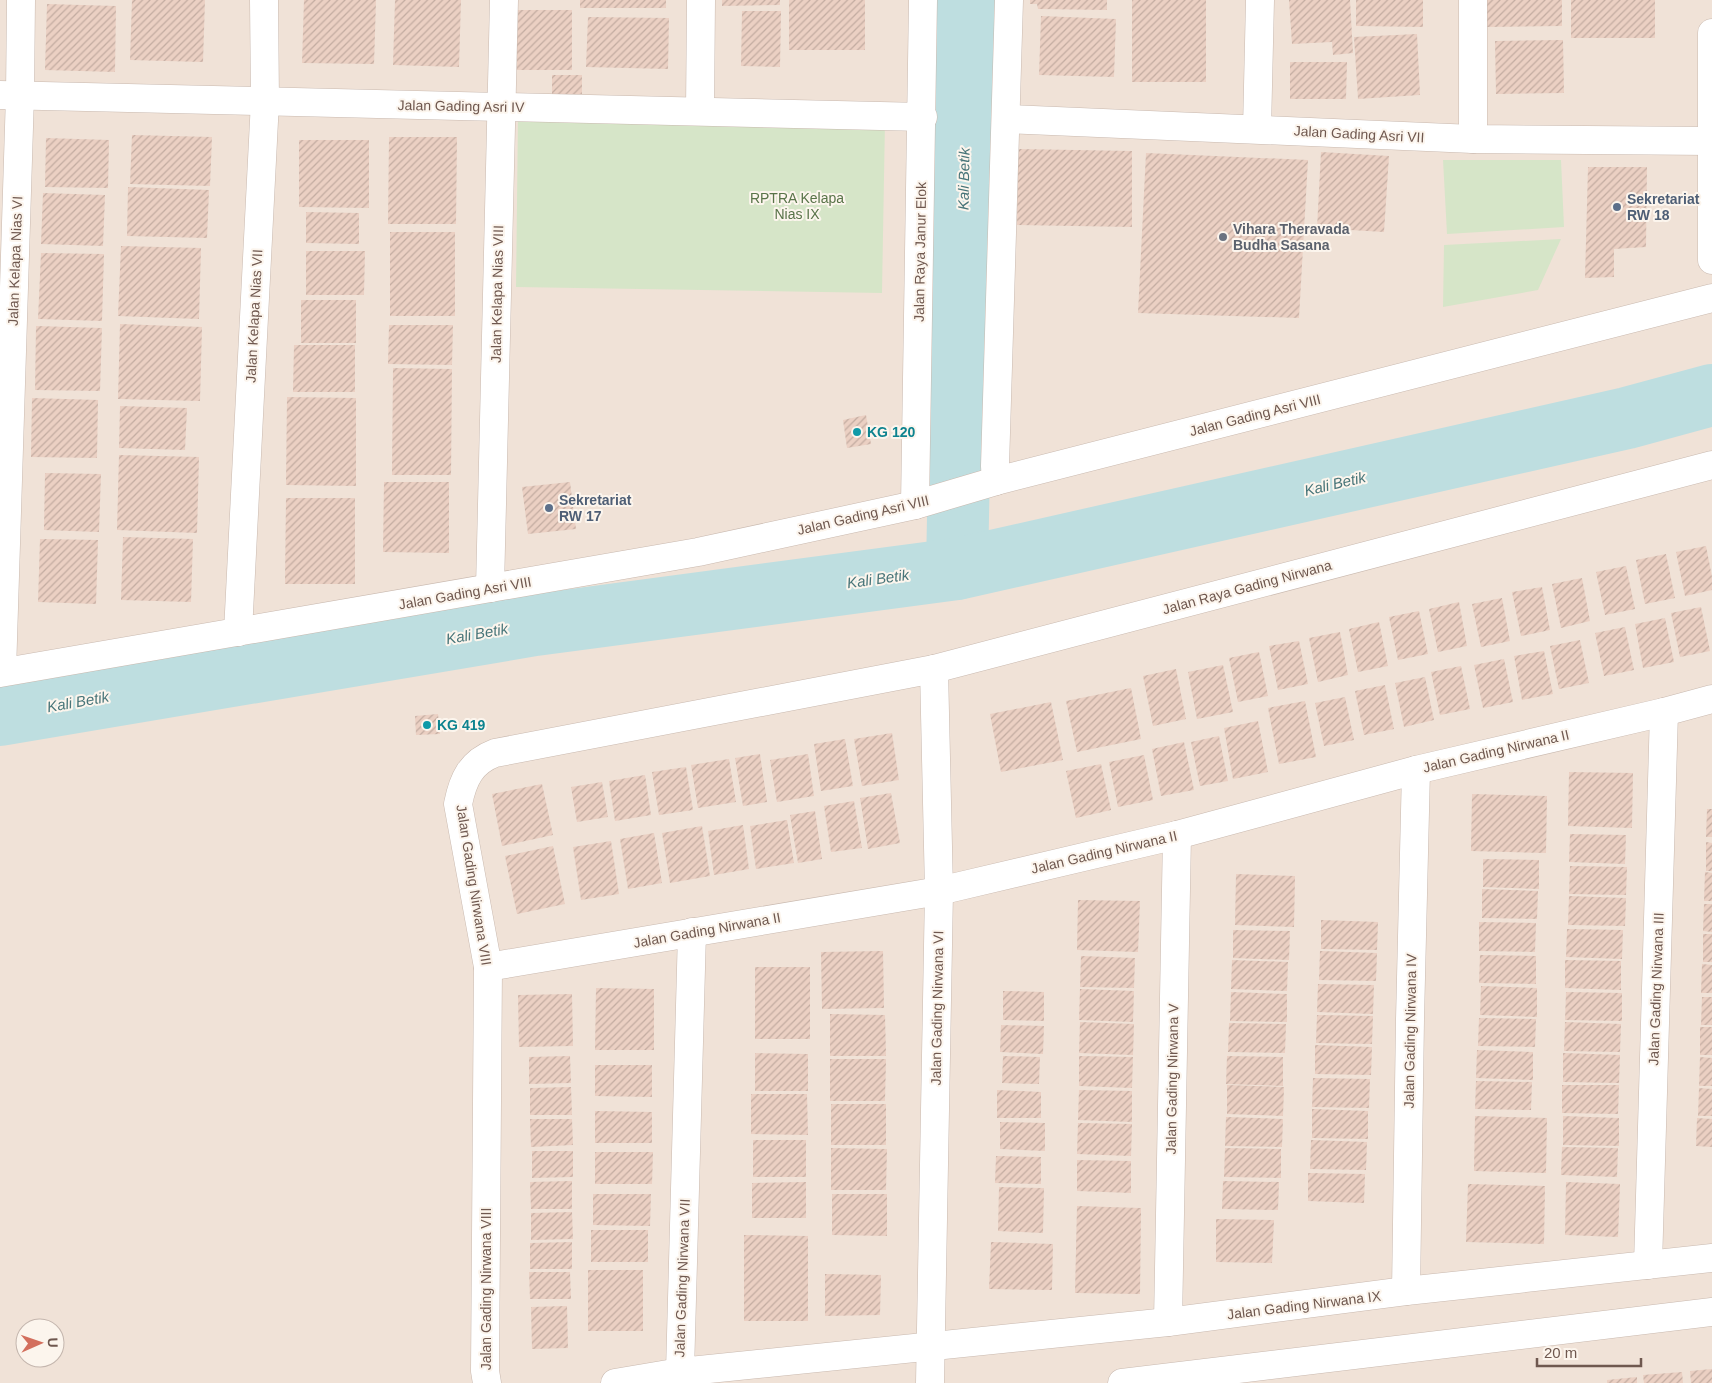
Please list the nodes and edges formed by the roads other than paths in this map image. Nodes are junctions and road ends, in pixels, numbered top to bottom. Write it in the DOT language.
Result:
graph roads {
  1 [pos="21,0"];
  2 [pos="264,0"];
  3 [pos="504,0"];
  4 [pos="701,0"];
  5 [pos="923,0"];
  6 [pos="1009,0"];
  7 [pos="1260,0"];
  8 [pos="1473,0"];
  9 [pos="1712,32"];
  10 [pos="10,95"];
  11 [pos="265,101"];
  12 [pos="501,107"];
  13 [pos="700,111"];
  14 [pos="923,117"];
  15 [pos="1007,119"];
  16 [pos="1257,129"];
  17 [pos="1473,139"];
  18 [pos="1711,141"];
  19 [pos="1712,260"];
  20 [pos="1712,298"];
  21 [pos="1712,465"];
  22 [pos="994,482"];
  23 [pos="919,503"];
  24 [pos="490,588"];
  25 [pos="238,632"];
  26 [pos="934,669"];
  27 [pos="1,672"];
  28 [pos="779,698"];
  29 [pos="1712,699"];
  30 [pos="1664,712"];
  31 [pos="1416,770"];
  32 [pos="1176,836"];
  33 [pos="939,890"];
  34 [pos="692,932"];
  35 [pos="488,967"];
  36 [pos="1712,1258"];
  37 [pos="1648,1265"];
  38 [pos="1406,1291"];
  39 [pos="1712,1312"];
  40 [pos="1168,1322"];
  41 [pos="931,1347"];
  42 [pos="680,1372"];
  43 [pos="487,1383"];
  44 [pos="615,1383"];
  45 [pos="930,1383"];
  46 [pos="1122,1383"];
  1 -- 10 [label="street, Jalan Kelapa Nias VI"];
  2 -- 11 [label="street, Jalan Kelapa Nias VII"];
  3 -- 12 [label="street, Jalan Kelapa Nias VIII"];
  4 -- 13 [label="street"];
  5 -- 14 [label="street, Jalan Raya Janur Elok"];
  6 -- 15 [label="street"];
  7 -- 16 [label="street"];
  8 -- 17 [label="street"];
  9 -- 18 [label="street"];
  10 -- 11 [label="street, Jalan Gading Asri IV"];
  10 -- 27 [label="street, Jalan Kelapa Nias VI"];
  11 -- 12 [label="street, Jalan Gading Asri IV"];
  11 -- 25 [label="street, Jalan Kelapa Nias VII"];
  12 -- 13 [label="street, Jalan Gading Asri IV"];
  12 -- 24 [label="street, Jalan Kelapa Nias VIII"];
  13 -- 14 [label="street, Jalan Gading Asri IV"];
  14 -- 23 [label="street, Jalan Raya Janur Elok"];
  15 -- 16 [label="street, Jalan Gading Asri VII"];
  15 -- 22 [label="street"];
  16 -- 17 [label="street, Jalan Gading Asri VII"];
  17 -- 18 [label="street, Jalan Gading Asri VII"];
  18 -- 19 [label="street"];
  20 -- 22 [label="street, Jalan Gading Asri VIII"];
  21 -- 26 [label="street, Jalan Raya Gading Nirwana"];
  22 -- 23 [label="street, Jalan Gading Asri VIII"];
  23 -- 24 [label="street, Jalan Gading Asri VIII"];
  24 -- 25 [label="street, Jalan Gading Asri VIII"];
  25 -- 27 [label="street, Jalan Gading Asri VIII"];
  26 -- 28 [label="street, Jalan Raya Gading Nirwana"];
  26 -- 33 [label="street, Jalan Gading Nirwana VI"];
  28 -- 35 [label="street, Jalan Gading Nirwana VIII"];
  29 -- 30 [label="street, Jalan Gading Nirwana II"];
  30 -- 31 [label="street, Jalan Gading Nirwana II"];
  30 -- 37 [label="street, Jalan Gading Nirwana III"];
  31 -- 32 [label="street, Jalan Gading Nirwana II"];
  31 -- 38 [label="street, Jalan Gading Nirwana IV"];
  32 -- 33 [label="street, Jalan Gading Nirwana II"];
  32 -- 40 [label="street, Jalan Gading Nirwana V"];
  33 -- 34 [label="street, Jalan Gading Nirwana II"];
  33 -- 41 [label="street, Jalan Gading Nirwana VI"];
  34 -- 35 [label="street, Jalan Gading Nirwana II"];
  34 -- 42 [label="street, Jalan Gading Nirwana VII"];
  35 -- 43 [label="street, Jalan Gading Nirwana VIII"];
  36 -- 37 [label="street, Jalan Gading Nirwana IX"];
  37 -- 38 [label="street, Jalan Gading Nirwana IX"];
  38 -- 40 [label="street, Jalan Gading Nirwana IX"];
  39 -- 46 [label="street"];
  40 -- 41 [label="street, Jalan Gading Nirwana IX"];
  41 -- 42 [label="street, Jalan Gading Nirwana VII"];
  41 -- 45 [label="street"];
  42 -- 44 [label="street"];
}
